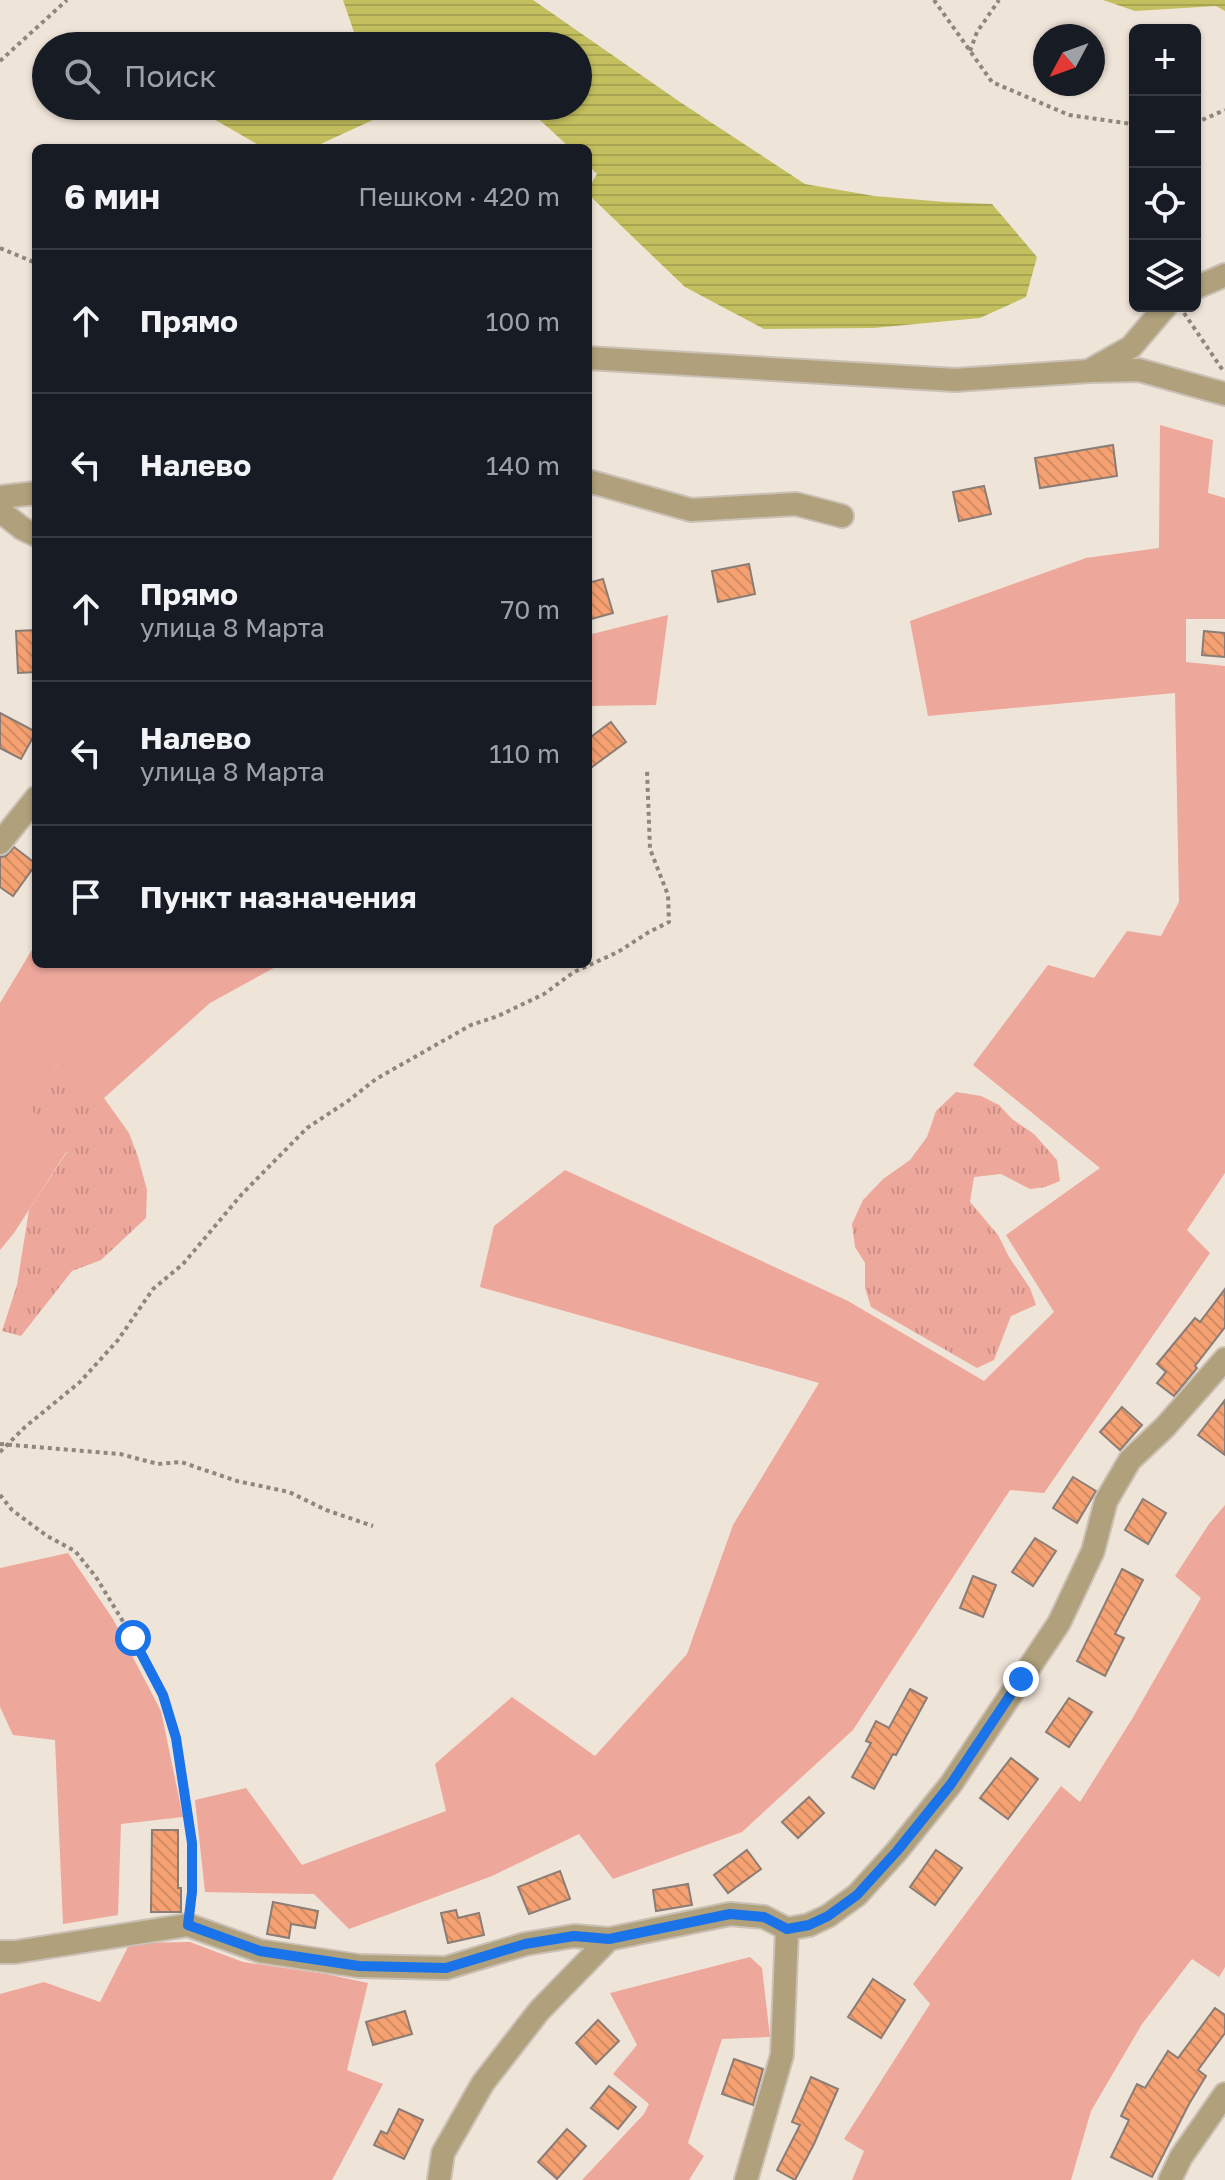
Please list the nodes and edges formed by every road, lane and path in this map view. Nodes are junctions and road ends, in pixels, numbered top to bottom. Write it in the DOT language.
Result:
graph roads {
  1 [pos="67,0"];
  2 [pos="934,0"];
  3 [pos="999,0"];
  4 [pos="970,51"];
  5 [pos="0,61"];
  6 [pos="1225,110"];
  7 [pos="1201,120"];
  8 [pos="1129,124"];
  9 [pos="0,248"];
  10 [pos="32,261"];
  11 [pos="1225,275"];
  12 [pos="1201,285"];
  13 [pos="1161,312"];
  14 [pos="1184,312"];
  15 [pos="592,358"];
  16 [pos="1090,371"];
  17 [pos="1225,374"];
  18 [pos="1225,394"];
  19 [pos="592,482"];
  20 [pos="32,493"];
  21 [pos="0,497"];
  22 [pos="0,511"];
  23 [pos="842,516"];
  24 [pos="32,533"];
  25 [pos="647,770"];
  26 [pos="32,803"];
  27 [pos="0,843"];
  28 [pos="592,964"];
  29 [pos="583,968"];
  30 [pos="1225,1359"];
  31 [pos="0,1444"];
  32 [pos="7,1445"];
  33 [pos="0,1452"];
  34 [pos="0,1495"];
  35 [pos="373,1526"];
  36 [pos="188,1925"];
  37 [pos="787,1929"];
  38 [pos="609,1939"];
  39 [pos="0,1952"];
  40 [pos="1225,2094"];
  41 [pos="439,2180"];
  42 [pos="746,2180"];
  43 [pos="1170,2180"];
  1 -- 5 [label="path"];
  2 -- 4 [label="path"];
  3 -- 4 [label="path"];
  4 -- 8 [label="path"];
  6 -- 7 [label="path"];
  9 -- 10 [label="path"];
  11 -- 12 [label="street"];
  13 -- 16 [label="street"];
  14 -- 17 [label="path"];
  15 -- 16 [label="street"];
  16 -- 18 [label="street"];
  19 -- 23 [label="street"];
  20 -- 21 [label="street"];
  22 -- 24 [label="street"];
  25 -- 28 [label="path"];
  26 -- 27 [label="street"];
  29 -- 32 [label="path"];
  30 -- 37 [label="street"];
  31 -- 32 [label="path"];
  32 -- 33 [label="path"];
  32 -- 35 [label="path"];
  34 -- 36 [label="path"];
  36 -- 38 [label="street"];
  36 -- 39 [label="street"];
  37 -- 38 [label="street"];
  37 -- 42 [label="street"];
  38 -- 41 [label="street"];
  40 -- 43 [label="street"];
}
